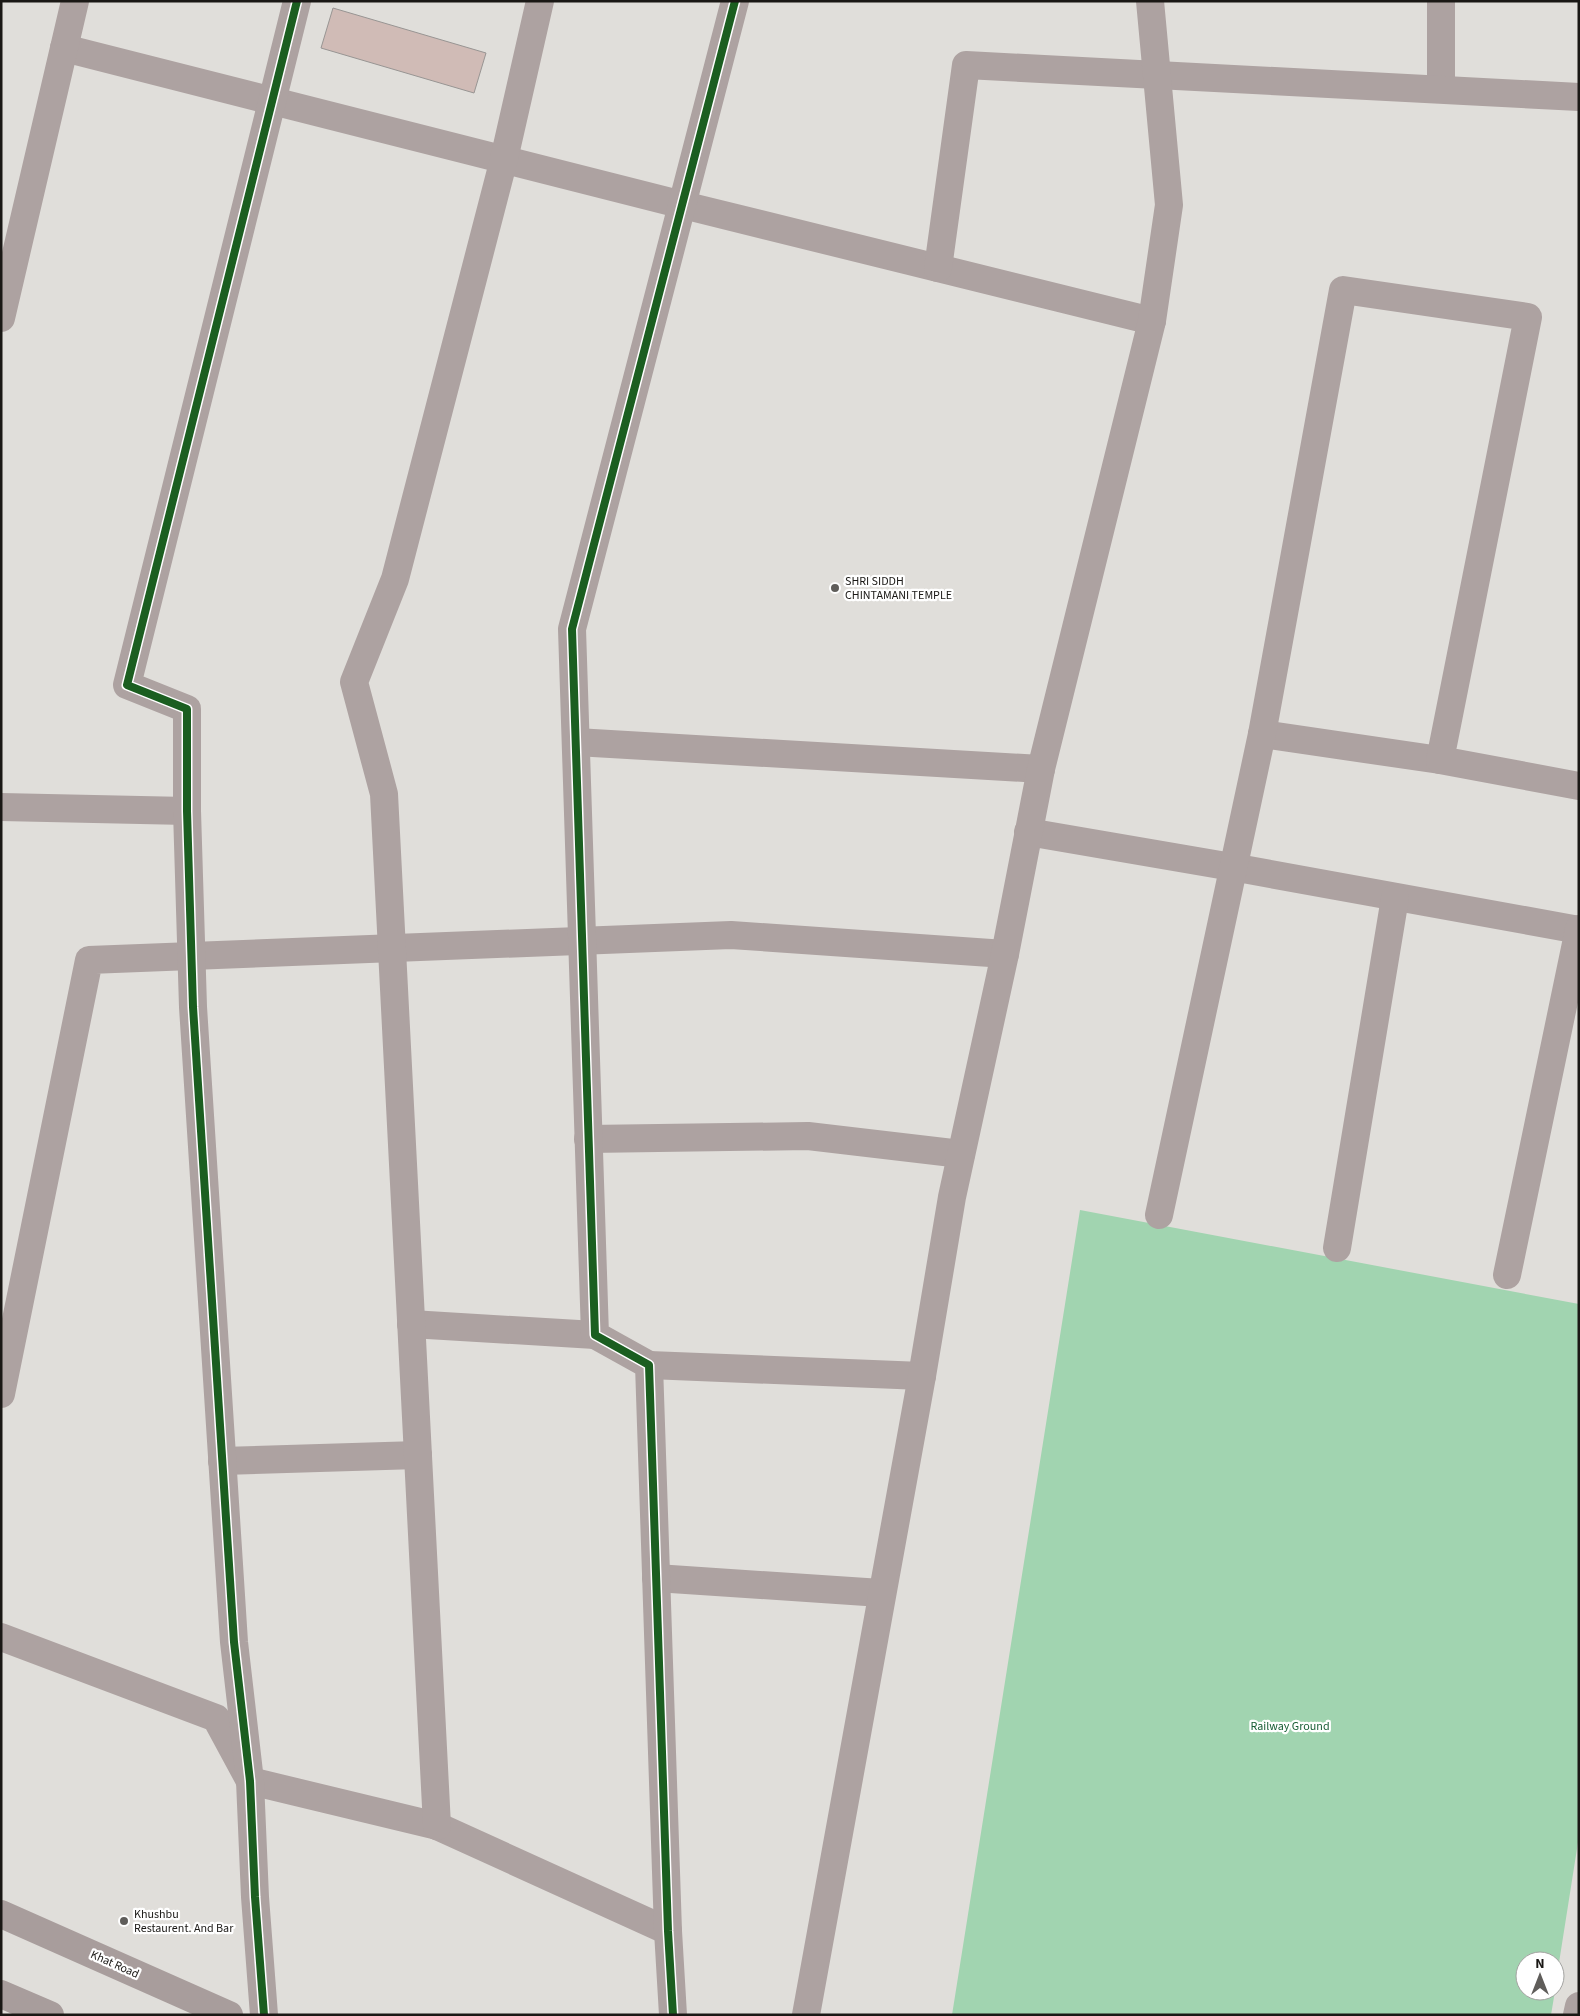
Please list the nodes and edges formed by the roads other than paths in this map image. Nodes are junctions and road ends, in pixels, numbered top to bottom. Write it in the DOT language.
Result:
graph roads {
  1 [pos="75,1"];
  2 [pos="297,1"];
  3 [pos="540,1"];
  4 [pos="735,1"];
  5 [pos="1150,1"];
  6 [pos="1440,1"];
  7 [pos="64,48"];
  8 [pos="1157,74"];
  9 [pos="1441,89"];
  10 [pos="1579,96"];
  11 [pos="273,102"];
  12 [pos="504,160"];
  13 [pos="683,205"];
  14 [pos="938,268"];
  15 [pos="1,318"];
  16 [pos="1152,321"];
  17 [pos="1262,734"];
  18 [pos="576,742"];
  19 [pos="1440,760"];
  20 [pos="1041,769"];
  21 [pos="1579,786"];
  22 [pos="1,807"];
  23 [pos="187,811"];
  24 [pos="1028,832"];
  25 [pos="1232,867"];
  26 [pos="1395,898"];
  27 [pos="1579,930"];
  28 [pos="581,940"];
  29 [pos="392,948"];
  30 [pos="1005,954"];
  31 [pos="191,956"];
  32 [pos="588,1139"];
  33 [pos="961,1154"];
  34 [pos="1159,1215"];
  35 [pos="1337,1248"];
  36 [pos="1507,1275"];
  37 [pos="411,1324"];
  38 [pos="595,1335"];
  39 [pos="649,1364"];
  40 [pos="922,1376"];
  41 [pos="1,1394"];
  42 [pos="418,1455"];
  43 [pos="222,1461"];
  44 [pos="656,1578"];
  45 [pos="881,1593"];
  46 [pos="1,1637"];
  47 [pos="250,1781"];
  48 [pos="437,1826"];
  49 [pos="1,1914"];
  50 [pos="668,1931"];
  51 [pos="1,1994"];
  52 [pos="1579,2006"];
  53 [pos="42,2013"];
  54 [pos="229,2015"];
  55 [pos="264,2015"];
  56 [pos="673,2015"];
  57 [pos="806,2015"];
  58 [pos="1577,2015"];
  1 -- 7 [label="street"];
  2 -- 11 [label="street"];
  3 -- 12 [label="street"];
  4 -- 13 [label="street"];
  5 -- 8 [label="street"];
  6 -- 9 [label="street"];
  7 -- 11 [label="street"];
  7 -- 15 [label="street"];
  8 -- 9 [label="street"];
  8 -- 14 [label="street"];
  8 -- 16 [label="street"];
  9 -- 10 [label="street"];
  11 -- 12 [label="street"];
  11 -- 23 [label="street"];
  12 -- 13 [label="street"];
  12 -- 29 [label="street"];
  13 -- 14 [label="street"];
  13 -- 18 [label="street"];
  14 -- 16 [label="street"];
  16 -- 20 [label="street"];
  17 -- 19 [label="street"];
  17 -- 19 [label="street"];
  17 -- 25 [label="street"];
  18 -- 20 [label="street"];
  18 -- 28 [label="street"];
  19 -- 21 [label="street"];
  20 -- 24 [label="street"];
  22 -- 23 [label="street"];
  23 -- 31 [label="street"];
  24 -- 25 [label="street"];
  24 -- 30 [label="street"];
  25 -- 26 [label="street"];
  25 -- 34 [label="street"];
  26 -- 27 [label="street"];
  26 -- 35 [label="street"];
  27 -- 36 [label="street"];
  28 -- 29 [label="street"];
  28 -- 30 [label="street"];
  28 -- 32 [label="street"];
  29 -- 31 [label="street"];
  29 -- 37 [label="street"];
  30 -- 33 [label="street"];
  31 -- 41 [label="street"];
  31 -- 43 [label="street"];
  32 -- 33 [label="street"];
  32 -- 38 [label="street"];
  33 -- 40 [label="street"];
  37 -- 38 [label="street"];
  37 -- 42 [label="street"];
  38 -- 39 [label="street"];
  39 -- 40 [label="street"];
  39 -- 44 [label="street"];
  40 -- 45 [label="street"];
  42 -- 43 [label="street"];
  42 -- 48 [label="street"];
  43 -- 47 [label="street"];
  44 -- 45 [label="street"];
  44 -- 50 [label="street"];
  45 -- 57 [label="street"];
  46 -- 47 [label="street"];
  47 -- 48 [label="street"];
  47 -- 55 [label="street"];
  48 -- 50 [label="street"];
  49 -- 54 [label="highway, Khat Road"];
  50 -- 56 [label="street"];
  51 -- 53 [label="highway"];
  52 -- 58 [label="street"];
}
